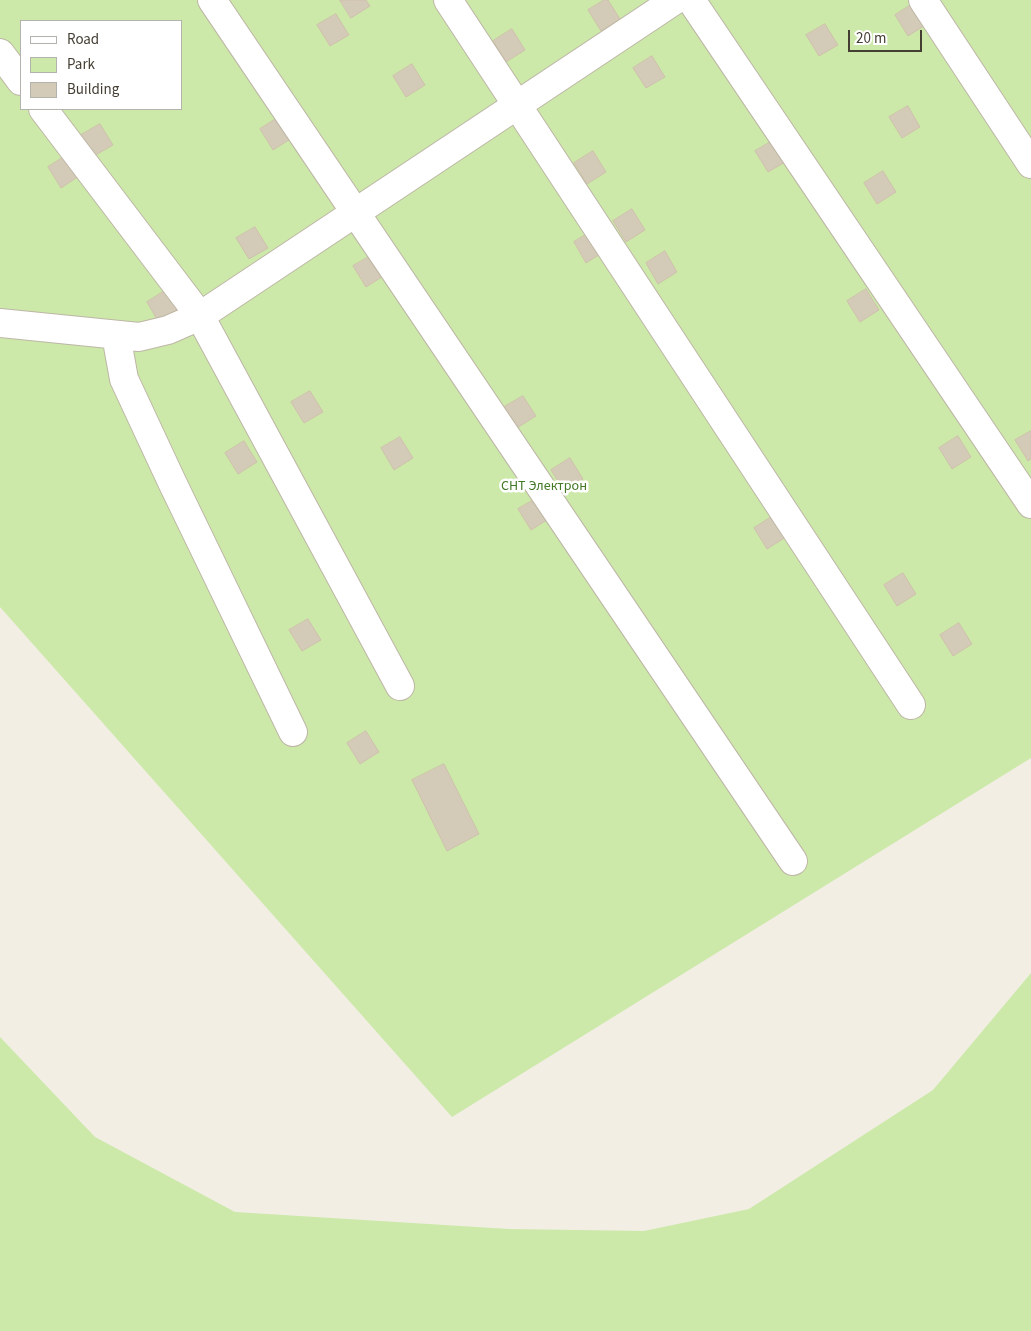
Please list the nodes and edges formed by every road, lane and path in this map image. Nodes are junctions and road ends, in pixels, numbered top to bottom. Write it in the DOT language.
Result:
graph roads {
  1 [pos="212,0"];
  2 [pos="448,0"];
  3 [pos="675,0"];
  4 [pos="691,0"];
  5 [pos="923,0"];
  6 [pos="0,53"];
  7 [pos="20,80"];
  8 [pos="518,105"];
  9 [pos="43,110"];
  10 [pos="1031,164"];
  11 [pos="354,214"];
  12 [pos="200,316"];
  13 [pos="0,323"];
  14 [pos="116,335"];
  15 [pos="1031,504"];
  16 [pos="400,686"];
  17 [pos="911,706"];
  18 [pos="293,732"];
  19 [pos="793,861"];
  1 -- 11 [label="street"];
  2 -- 8 [label="street"];
  3 -- 8 [label="street"];
  4 -- 15 [label="street"];
  5 -- 10 [label="street"];
  6 -- 7 [label="street"];
  8 -- 11 [label="street"];
  8 -- 17 [label="street"];
  9 -- 12 [label="street"];
  11 -- 12 [label="street"];
  11 -- 19 [label="street"];
  12 -- 14 [label="street"];
  12 -- 16 [label="street"];
  13 -- 14 [label="street"];
  14 -- 18 [label="street"];
}
